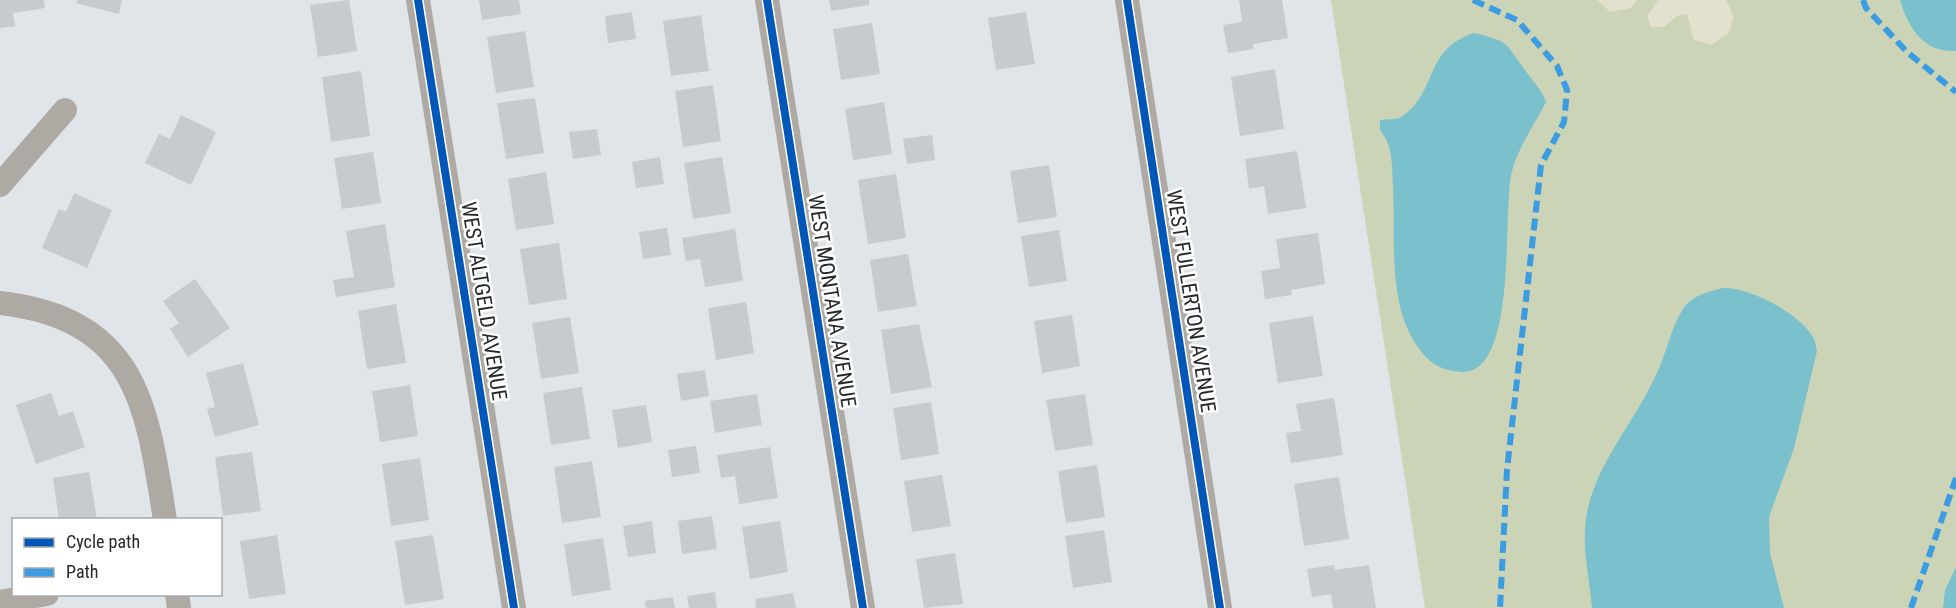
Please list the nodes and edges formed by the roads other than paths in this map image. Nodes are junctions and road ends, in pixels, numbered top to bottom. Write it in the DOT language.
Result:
graph roads {
  1 [pos="418,0"];
  2 [pos="766,0"];
  3 [pos="1127,0"];
  4 [pos="65,110"];
  5 [pos="0,185"];
  6 [pos="0,303"];
  7 [pos="165,518"];
  8 [pos="35,596"];
  9 [pos="0,602"];
  10 [pos="514,608"];
  11 [pos="862,608"];
  12 [pos="1220,608"];
  1 -- 10 [label="street, WEST ALTGELD AVENUE"];
  2 -- 11 [label="street, WEST MONTANA AVENUE"];
  3 -- 12 [label="street, WEST FULLERTON AVENUE"];
  4 -- 5 [label="street"];
  6 -- 7 [label="street"];
  8 -- 9 [label="street"];
}
